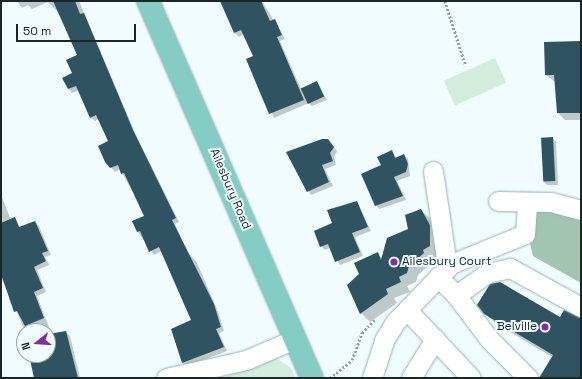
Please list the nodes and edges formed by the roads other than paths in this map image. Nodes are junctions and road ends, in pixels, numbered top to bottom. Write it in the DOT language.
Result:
graph roads {
  1 [pos="148,1"];
  2 [pos="433,171"];
  3 [pos="498,201"];
  4 [pos="527,203"];
  5 [pos="581,210"];
  6 [pos="444,271"];
  7 [pos="456,295"];
  8 [pos="581,307"];
  9 [pos="407,310"];
  10 [pos="296,339"];
  11 [pos="436,339"];
  12 [pos="166,378"];
  13 [pos="312,378"];
  14 [pos="372,378"];
  15 [pos="411,378"];
  16 [pos="471,378"];
  17 [pos="528,378"];
  1 -- 10 [label="main road, Ailesbury Road"];
  2 -- 6 [label="street"];
  3 -- 4 [label="street"];
  4 -- 5 [label="street"];
  4 -- 6 [label="street"];
  6 -- 7 [label="street"];
  6 -- 9 [label="street"];
  7 -- 8 [label="street"];
  7 -- 17 [label="street"];
  9 -- 11 [label="street"];
  9 -- 14 [label="street"];
  10 -- 12 [label="street"];
  10 -- 13 [label="main road, Ailesbury Road"];
  11 -- 15 [label="street"];
  11 -- 16 [label="street"];
}
